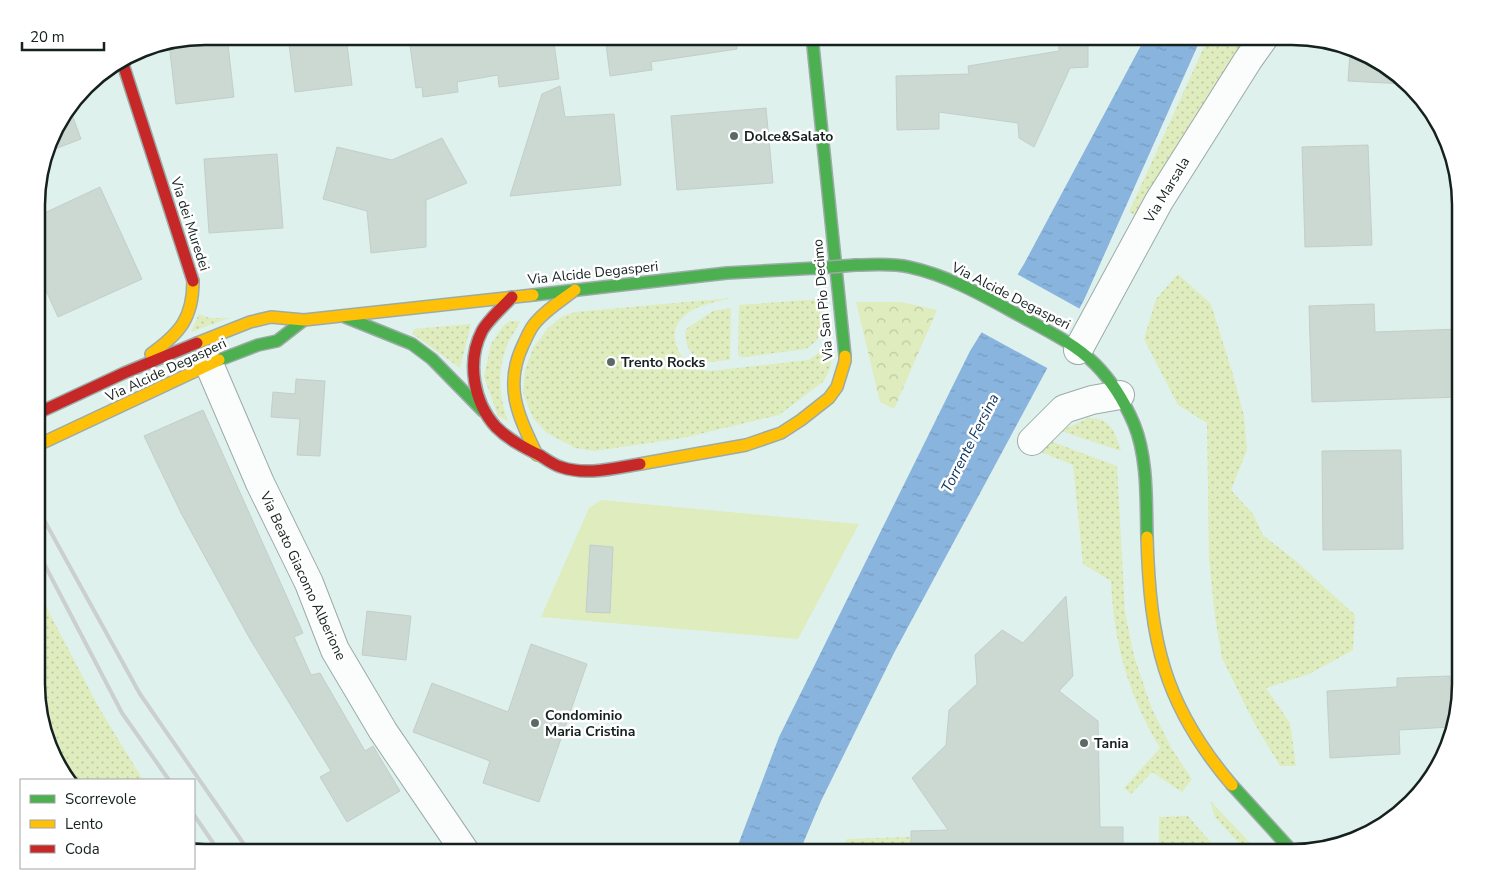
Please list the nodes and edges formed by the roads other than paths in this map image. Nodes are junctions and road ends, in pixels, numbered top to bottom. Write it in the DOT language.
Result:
graph roads {
  1 [pos="813,45"];
  2 [pos="1259,45"];
  3 [pos="124,67"];
  4 [pos="575,290"];
  5 [pos="512,297"];
  6 [pos="341,316"];
  7 [pos="304,320"];
  8 [pos="1072,346"];
  9 [pos="209,364"];
  10 [pos="124,373"];
  11 [pos="1120,395"];
  12 [pos="45,410"];
  13 [pos="485,413"];
  14 [pos="1032,441"];
  15 [pos="45,442"];
  16 [pos="537,455"];
  17 [pos="460,844"];
  18 [pos="1287,844"];
  1 -- 16 [label="street, Via San Pio Decimo"];
  2 -- 8 [label="street, Via Marsala"];
  3 -- 10 [label="street, Via dei Muredei"];
  4 -- 5 [label="street, Via Alcide Degasperi"];
  4 -- 8 [label="street, Via Alcide Degasperi, bridge"];
  4 -- 16 [label="street"];
  5 -- 6 [label="street, Via Alcide Degasperi"];
  5 -- 13 [label="street, Via San Pio Decimo"];
  6 -- 7 [label="street, Via Alcide Degasperi"];
  6 -- 13 [label="street"];
  7 -- 9 [label="street, Via Alcide Degasperi"];
  7 -- 10 [label="street, Via Alcide Degasperi"];
  8 -- 11 [label="street, Via Alcide Degasperi"];
  9 -- 15 [label="street, Via Alcide Degasperi"];
  9 -- 17 [label="street, Via Beato Giacomo Alberione"];
  10 -- 12 [label="street, Via Alcide Degasperi"];
  11 -- 14 [label="street"];
  11 -- 18 [label="street, Via Alcide Degasperi"];
  13 -- 16 [label="street, Via San Pio Decimo"];
}
